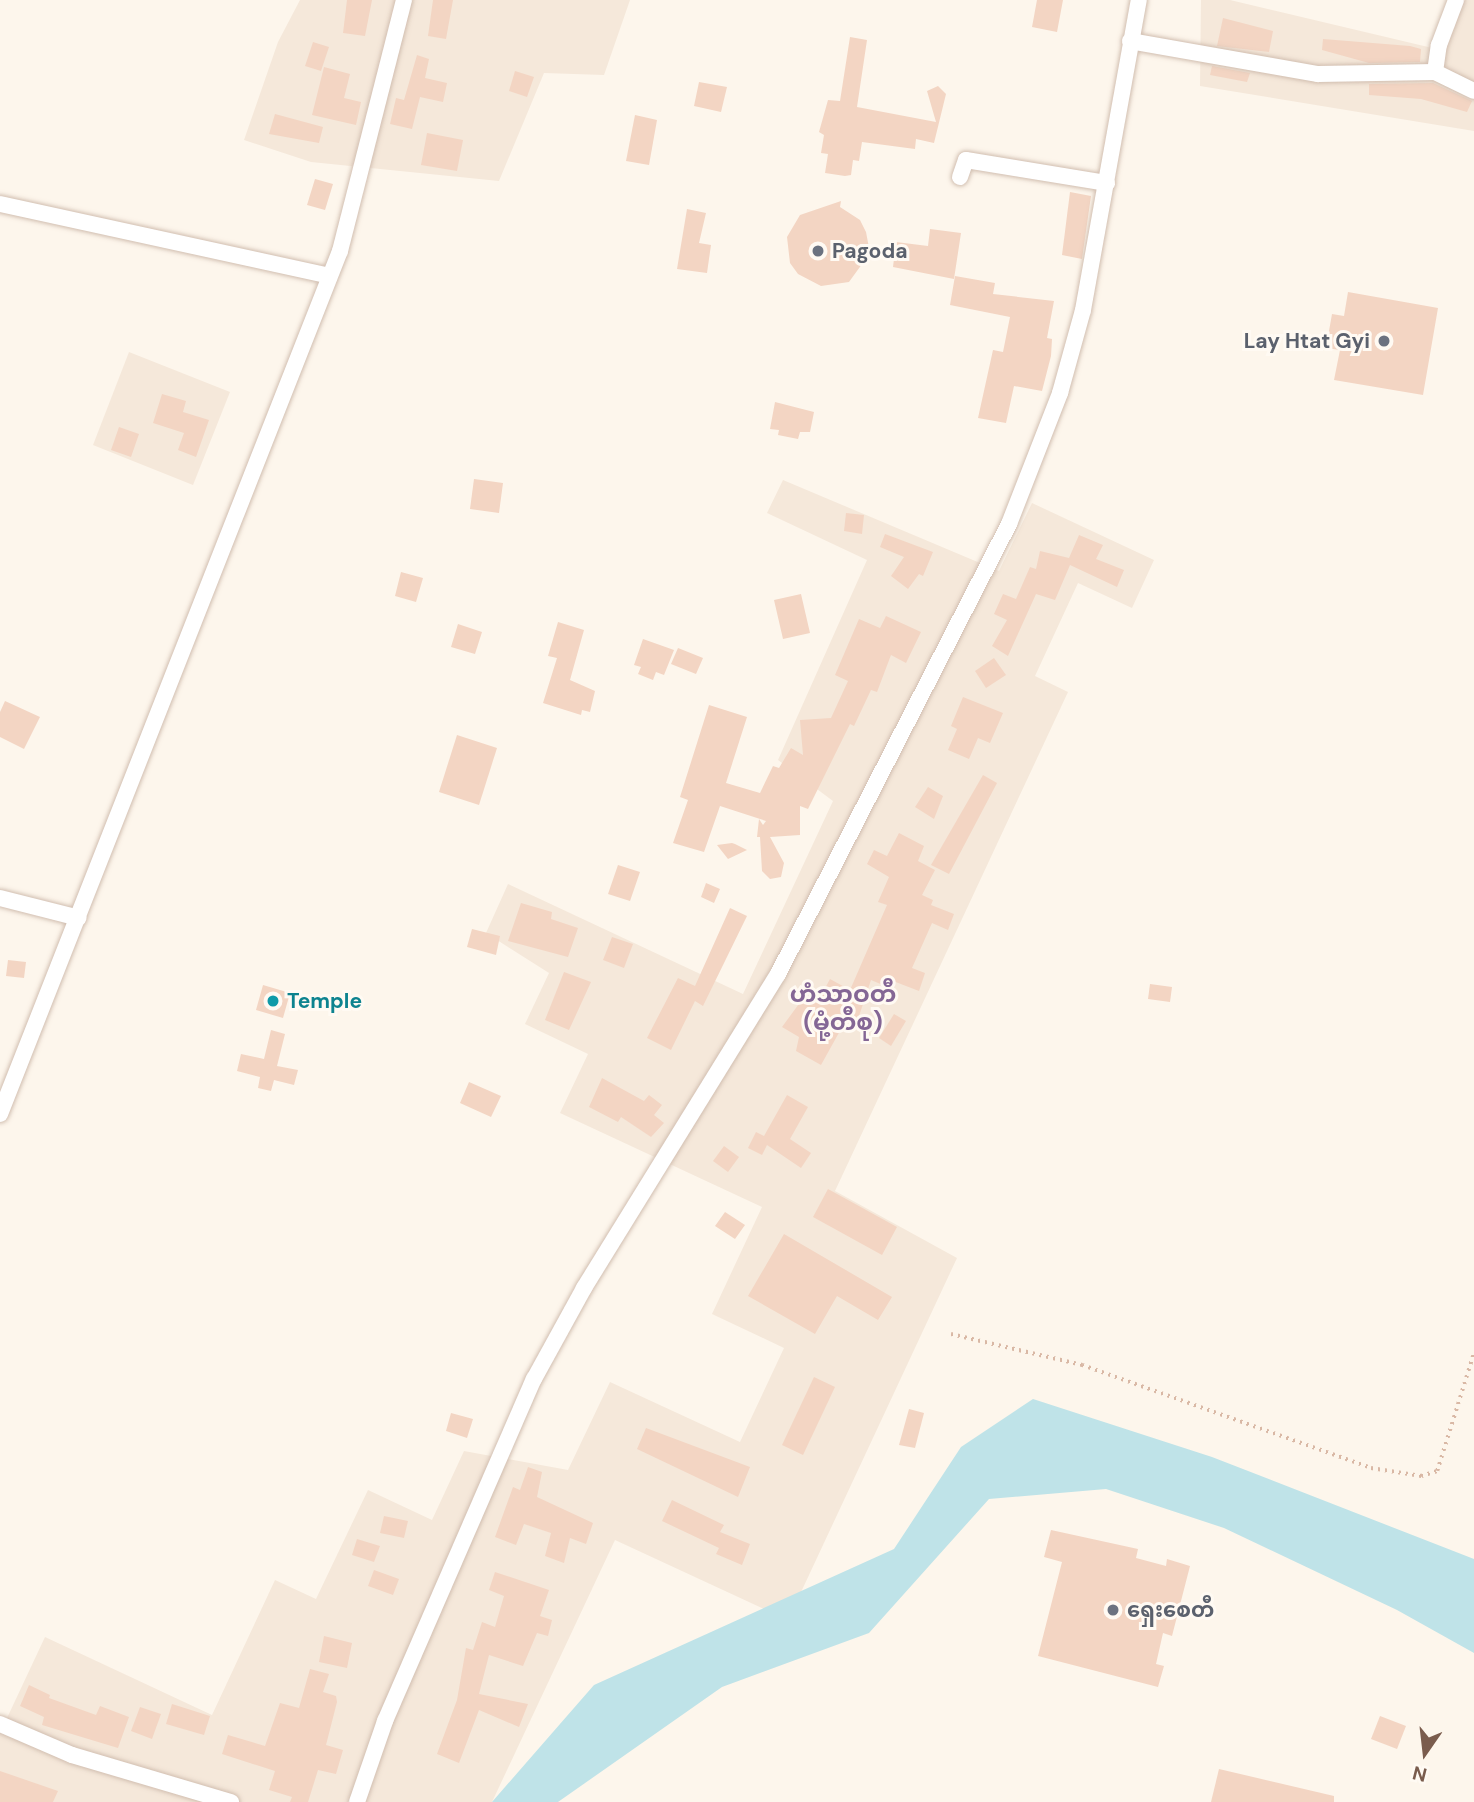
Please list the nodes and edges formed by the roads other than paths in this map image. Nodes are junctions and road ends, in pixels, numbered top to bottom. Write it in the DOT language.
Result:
graph roads {
  1 [pos="404,0"];
  2 [pos="1139,0"];
  3 [pos="1456,0"];
  4 [pos="1130,41"];
  5 [pos="1435,72"];
  6 [pos="1474,91"];
  7 [pos="960,177"];
  8 [pos="1107,183"];
  9 [pos="0,204"];
  10 [pos="329,276"];
  11 [pos="0,898"];
  12 [pos="79,918"];
  13 [pos="0,1115"];
  14 [pos="0,1724"];
  15 [pos="230,1802"];
  16 [pos="357,1802"];
  1 -- 10 [label="street"];
  2 -- 4 [label="street"];
  3 -- 5 [label="street"];
  4 -- 5 [label="street"];
  4 -- 8 [label="street"];
  5 -- 6 [label="street"];
  7 -- 8 [label="street"];
  8 -- 16 [label="street"];
  9 -- 10 [label="street"];
  10 -- 12 [label="street"];
  11 -- 12 [label="street"];
  12 -- 13 [label="street"];
  14 -- 15 [label="street"];
}
